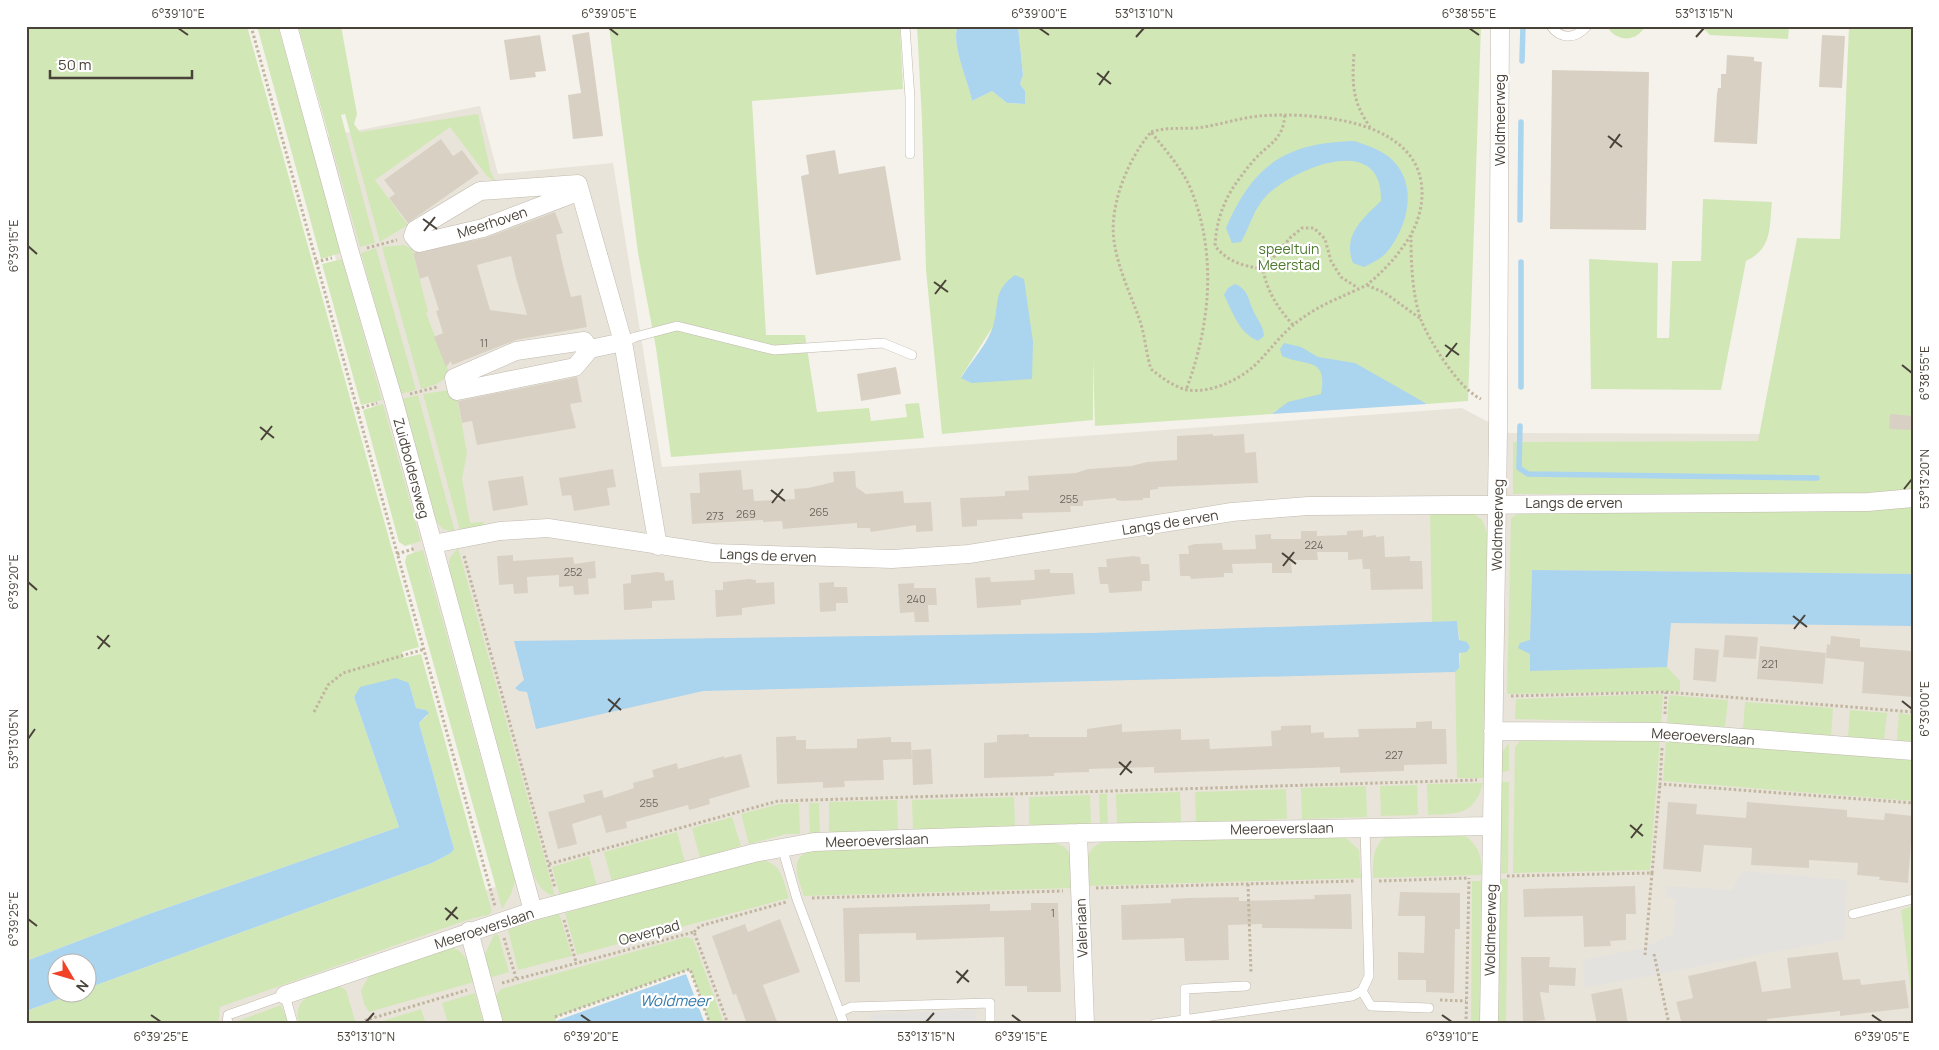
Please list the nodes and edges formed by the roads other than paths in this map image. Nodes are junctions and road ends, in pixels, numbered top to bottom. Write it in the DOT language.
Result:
graph roads {
  1 [pos="288,26"];
  2 [pos="905,26"];
  3 [pos="1500,26"];
  4 [pos="1551,26"];
  5 [pos="1587,26"];
  6 [pos="910,154"];
  7 [pos="580,191"];
  8 [pos="623,342"];
  9 [pos="590,349"];
  10 [pos="912,355"];
  11 [pos="1913,498"];
  12 [pos="1497,504"];
  13 [pos="433,544"];
  14 [pos="658,546"];
  15 [pos="1493,731"];
  16 [pos="1913,751"];
  17 [pos="1365,826"];
  18 [pos="1492,826"];
  19 [pos="1078,833"];
  20 [pos="782,847"];
  21 [pos="1913,899"];
  22 [pos="533,912"];
  23 [pos="1854,914"];
  24 [pos="469,931"];
  25 [pos="1246,986"];
  26 [pos="1362,991"];
  27 [pos="285,995"];
  28 [pos="1429,1008"];
  29 [pos="840,1012"];
  30 [pos="1185,1020"];
  31 [pos="227,1024"];
  32 [pos="293,1024"];
  33 [pos="494,1024"];
  34 [pos="844,1024"];
  35 [pos="990,1024"];
  36 [pos="1085,1024"];
  37 [pos="1155,1024"];
  38 [pos="1489,1024"];
  1 -- 13 [label="street, Zuidboldersweg"];
  2 -- 6 [label="lane"];
  3 -- 12 [label="street, Woldmeerweg"];
  4 -- 5 [label="lane"];
  7 -- 7 [label="street, Meerhoven"];
  7 -- 8 [label="street"];
  8 -- 9 [label="street"];
  8 -- 10 [label="lane"];
  8 -- 14 [label="street"];
  9 -- 9 [label="street"];
  11 -- 12 [label="street, Langs de erven"];
  12 -- 14 [label="street, Langs de erven"];
  12 -- 15 [label="street, Woldmeerweg"];
  13 -- 14 [label="street, Langs de erven"];
  13 -- 22 [label="street, Zuidboldersweg"];
  15 -- 16 [label="street, Meeroeverslaan"];
  15 -- 18 [label="street, Woldmeerweg"];
  17 -- 18 [label="street, Meeroeverslaan"];
  17 -- 19 [label="street, Meeroeverslaan"];
  17 -- 26 [label="lane"];
  18 -- 38 [label="street, Woldmeerweg"];
  19 -- 20 [label="street, Meeroeverslaan"];
  19 -- 36 [label="street, Valeriaan"];
  20 -- 22 [label="street, Meeroeverslaan"];
  20 -- 29 [label="lane"];
  21 -- 23 [label="lane"];
  22 -- 24 [label="street, Meeroeverslaan"];
  24 -- 27 [label="street, Meeroeverslaan"];
  24 -- 33 [label="street"];
  25 -- 30 [label="lane"];
  26 -- 28 [label="lane"];
  26 -- 30 [label="lane"];
  27 -- 31 [label="lane"];
  27 -- 32 [label="lane"];
  29 -- 34 [label="lane"];
  29 -- 35 [label="lane"];
  30 -- 37 [label="lane"];
}
